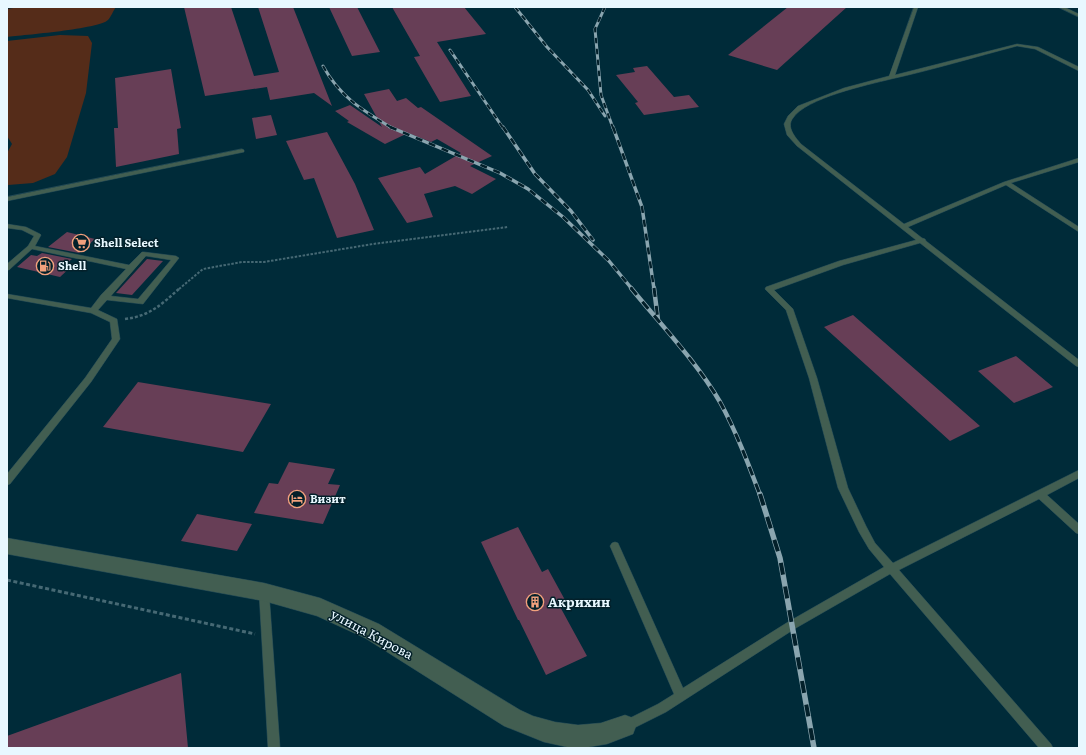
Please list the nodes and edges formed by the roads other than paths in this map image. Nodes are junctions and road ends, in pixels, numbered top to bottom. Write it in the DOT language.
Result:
graph roads {
  1 [pos="916,7"];
  2 [pos="1060,7"];
  3 [pos="1079,16"];
  4 [pos="1079,69"];
  5 [pos="891,78"];
  6 [pos="242,151"];
  7 [pos="1079,160"];
  8 [pos="1006,183"];
  9 [pos="7,199"];
  10 [pos="7,226"];
  11 [pos="905,226"];
  12 [pos="1079,230"];
  13 [pos="923,240"];
  14 [pos="31,247"];
  15 [pos="7,268"];
  16 [pos="131,268"];
  17 [pos="7,296"];
  18 [pos="104,297"];
  19 [pos="93,311"];
  20 [pos="1079,364"];
  21 [pos="1079,474"];
  22 [pos="7,481"];
  23 [pos="1040,494"];
  24 [pos="1079,530"];
  25 [pos="7,546"];
  26 [pos="615,546"];
  27 [pos="892,568"];
  28 [pos="264,592"];
  29 [pos="681,696"];
  30 [pos="625,726"];
  31 [pos="274,748"];
  32 [pos="1047,748"];
  1 -- 5 [label="lane"];
  2 -- 3 [label="lane"];
  4 -- 5 [label="lane"];
  5 -- 11 [label="lane"];
  6 -- 9 [label="lane"];
  7 -- 8 [label="lane"];
  8 -- 11 [label="lane"];
  8 -- 12 [label="lane"];
  10 -- 14 [label="lane"];
  11 -- 13 [label="lane"];
  13 -- 20 [label="lane"];
  13 -- 27 [label="lane"];
  14 -- 15 [label="lane"];
  14 -- 16 [label="lane"];
  16 -- 18 [label="lane"];
  16 -- 18 [label="lane"];
  17 -- 19 [label="lane"];
  18 -- 19 [label="lane"];
  19 -- 22 [label="lane"];
  21 -- 23 [label="lane"];
  23 -- 24 [label="lane"];
  23 -- 27 [label="lane"];
  25 -- 28 [label="street, улица Кирова"];
  26 -- 29 [label="lane"];
  27 -- 29 [label="lane"];
  27 -- 32 [label="lane"];
  28 -- 30 [label="street, улица Кирова"];
  28 -- 31 [label="lane"];
  29 -- 30 [label="lane"];
}
